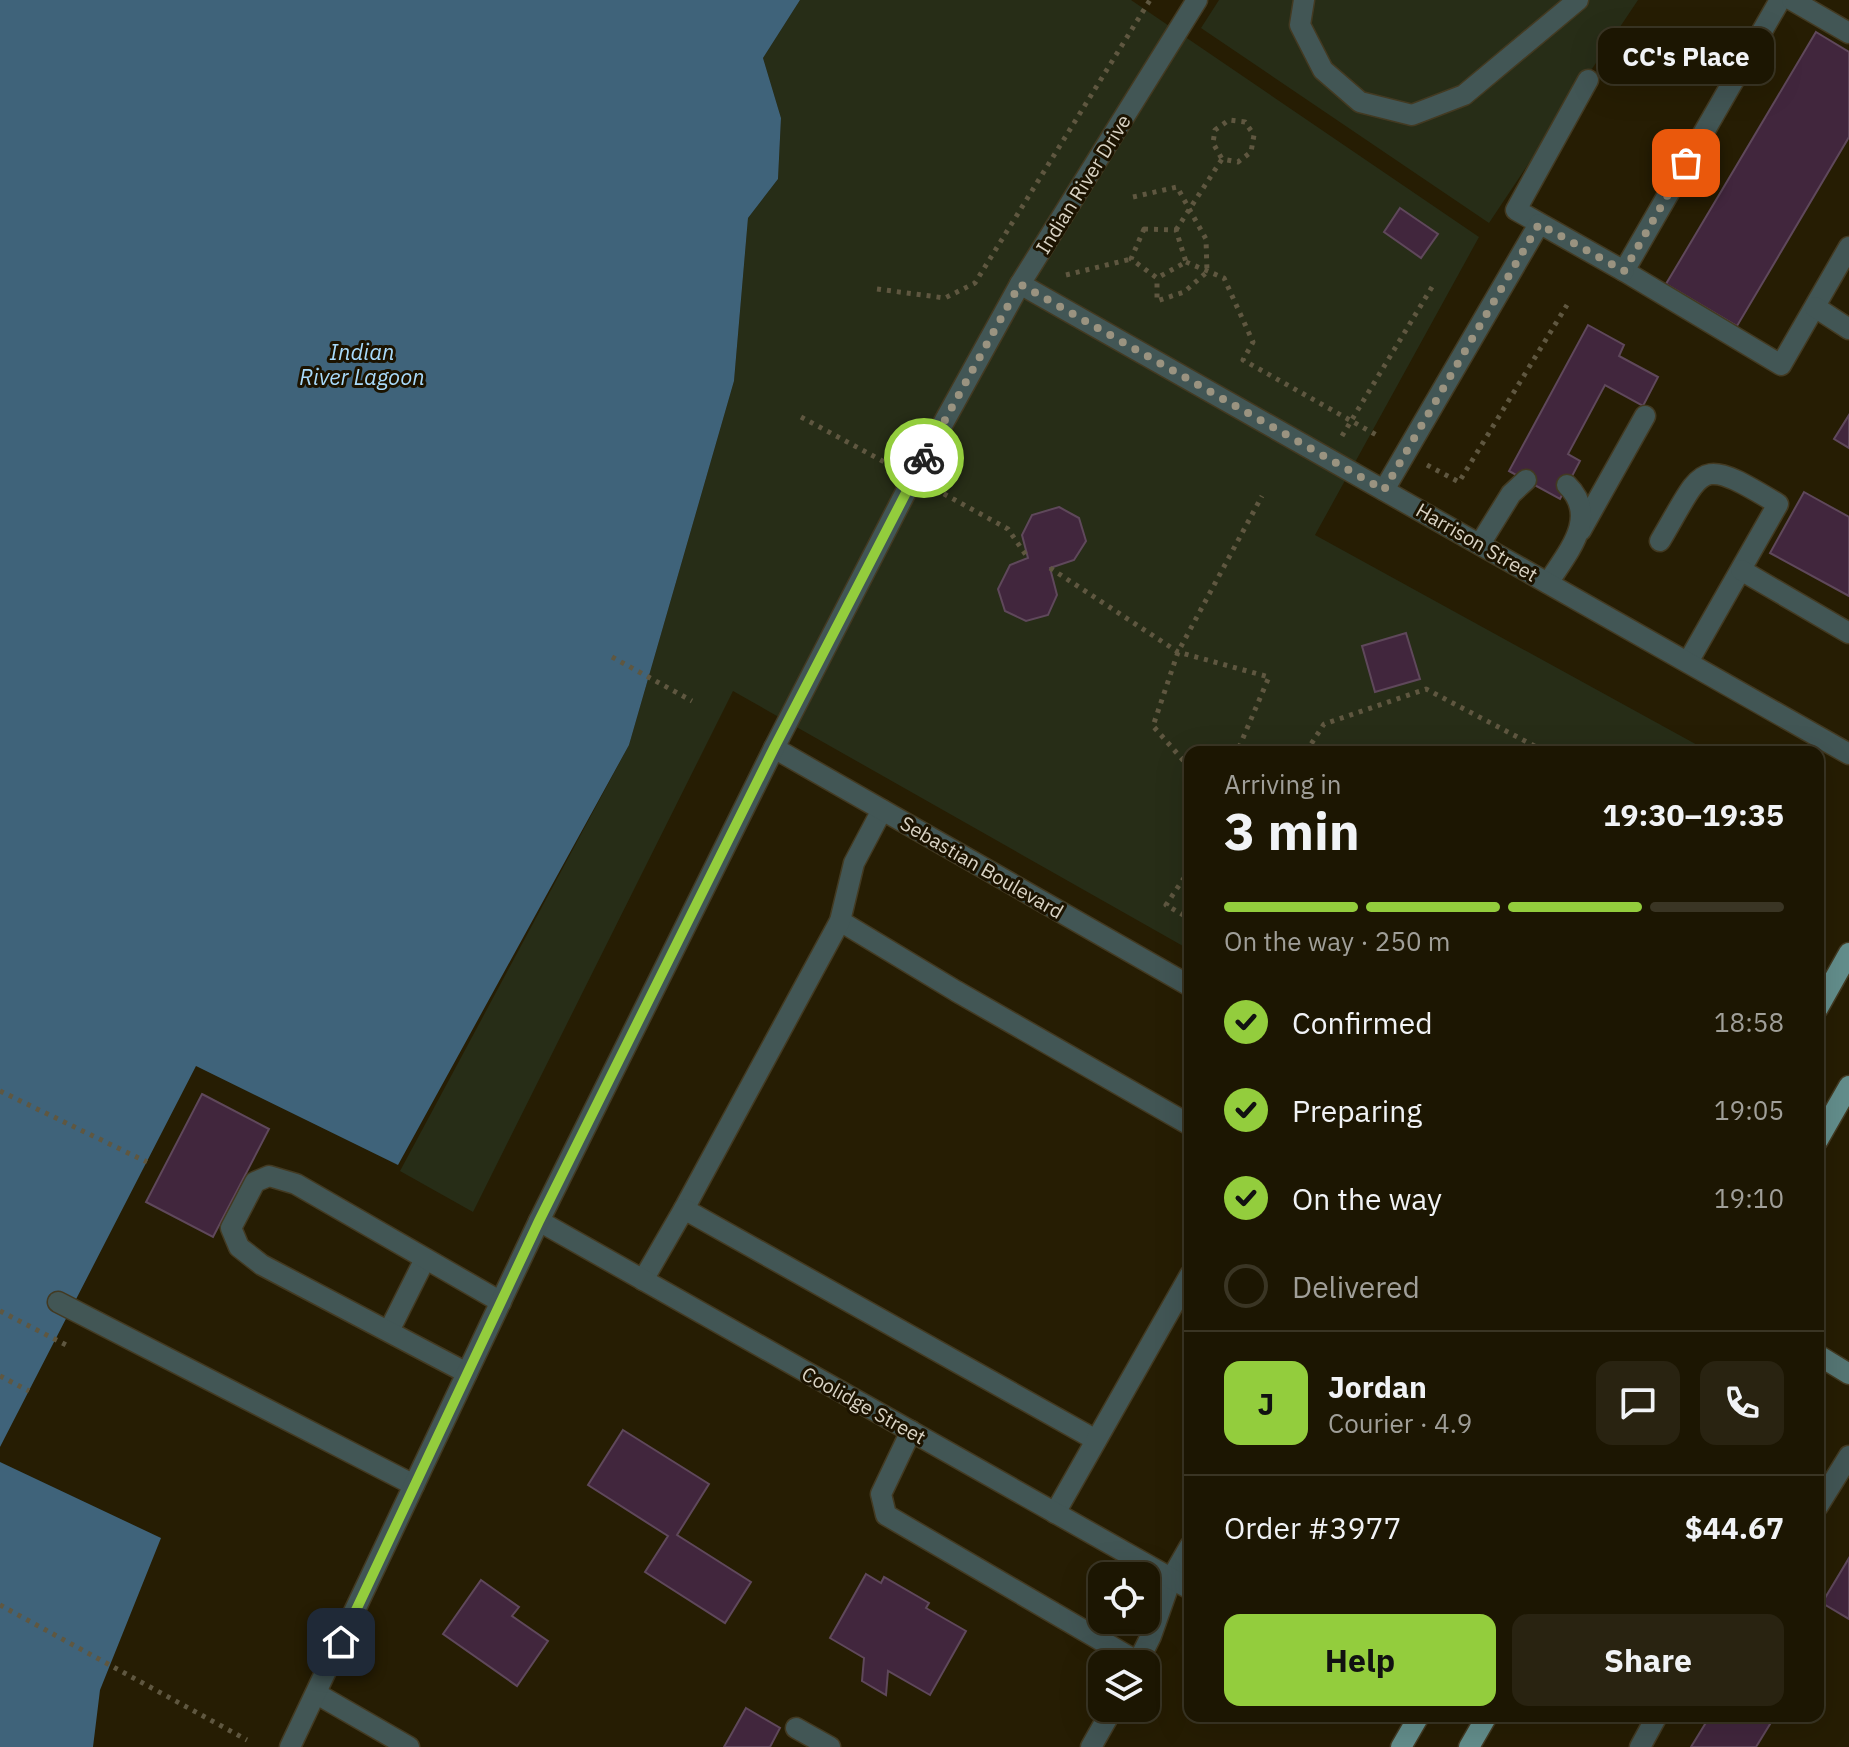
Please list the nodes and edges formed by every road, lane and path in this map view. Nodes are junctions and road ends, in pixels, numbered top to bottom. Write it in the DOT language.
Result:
graph roads {
  1 [pos="1150,0"];
  2 [pos="1197,0"];
  3 [pos="1304,0"];
  4 [pos="1578,0"];
  5 [pos="1780,0"];
  6 [pos="1792,0"];
  7 [pos="1849,33"];
  8 [pos="1588,80"];
  9 [pos="1222,159"];
  10 [pos="1133,197"];
  11 [pos="1190,210"];
  12 [pos="1539,224"];
  13 [pos="1176,230"];
  14 [pos="1849,247"];
  15 [pos="1131,259"];
  16 [pos="1186,262"];
  17 [pos="1624,271"];
  18 [pos="1207,272"];
  19 [pos="1066,275"];
  20 [pos="1157,278"];
  21 [pos="1020,284"];
  22 [pos="1432,287"];
  23 [pos="877,289"];
  24 [pos="1567,305"];
  25 [pos="1815,307"];
  26 [pos="1849,329"];
  27 [pos="1645,416"];
  28 [pos="801,417"];
  29 [pos="1351,421"];
  30 [pos="1380,437"];
  31 [pos="1339,440"];
  32 [pos="1423,462"];
  33 [pos="898,469"];
  34 [pos="1526,480"];
  35 [pos="1567,485"];
  36 [pos="931,487"];
  37 [pos="1384,490"];
  38 [pos="1262,496"];
  39 [pos="1581,530"];
  40 [pos="1660,541"];
  41 [pos="1480,544"];
  42 [pos="1028,558"];
  43 [pos="1050,568"];
  44 [pos="1741,570"];
  45 [pos="1548,583"];
  46 [pos="1849,633"];
  47 [pos="1178,652"];
  48 [pos="612,657"];
  49 [pos="1688,662"];
  50 [pos="692,701"];
  51 [pos="1240,746"];
  52 [pos="1310,746"];
  53 [pos="1535,746"];
  54 [pos="774,748"];
  55 [pos="1849,754"];
  56 [pos="1184,761"];
  57 [pos="882,810"];
  58 [pos="1184,878"];
  59 [pos="1184,916"];
  60 [pos="840,921"];
  61 [pos="1849,953"];
  62 [pos="1184,983"];
  63 [pos="1824,997"];
  64 [pos="1849,1086"];
  65 [pos="0,1091"];
  66 [pos="1184,1122"];
  67 [pos="1824,1130"];
  68 [pos="147,1162"];
  69 [pos="684,1209"];
  70 [pos="539,1221"];
  71 [pos="425,1259"];
  72 [pos="643,1280"];
  73 [pos="1184,1286"];
  74 [pos="58,1302"];
  75 [pos="501,1302"];
  76 [pos="0,1311"];
  77 [pos="389,1331"];
  78 [pos="70,1347"];
  79 [pos="1824,1359"];
  80 [pos="467,1373"];
  81 [pos="1849,1374"];
  82 [pos="0,1376"];
  83 [pos="29,1391"];
  84 [pos="911,1431"];
  85 [pos="1096,1440"];
  86 [pos="1849,1456"];
  87 [pos="414,1485"];
  88 [pos="1824,1496"];
  89 [pos="1055,1513"];
  90 [pos="1184,1556"];
  91 [pos="1171,1579"];
  92 [pos="1184,1586"];
  93 [pos="0,1605"];
  94 [pos="1115,1650"];
  95 [pos="1144,1650"];
  96 [pos="317,1694"];
  97 [pos="1105,1722"];
  98 [pos="1414,1722"];
  99 [pos="1484,1722"];
  100 [pos="1654,1722"];
  101 [pos="796,1728"];
  102 [pos="247,1740"];
  103 [pos="290,1747"];
  104 [pos="409,1747"];
  105 [pos="830,1747"];
  106 [pos="1091,1747"];
  107 [pos="1401,1747"];
  108 [pos="1469,1747"];
  109 [pos="1640,1747"];
  1 -- 23 [label="path"];
  2 -- 21 [label="street, Indian River Drive"];
  3 -- 4 [label="street"];
  5 -- 17 [label="street"];
  6 -- 7 [label="street"];
  8 -- 12 [label="street"];
  9 -- 9 [label="path"];
  9 -- 11 [label="path"];
  10 -- 11 [label="path"];
  11 -- 13 [label="path"];
  11 -- 18 [label="path"];
  12 -- 17 [label="street"];
  12 -- 37 [label="street"];
  13 -- 15 [label="path"];
  13 -- 16 [label="path"];
  14 -- 25 [label="street"];
  15 -- 19 [label="path"];
  15 -- 20 [label="path"];
  16 -- 18 [label="path"];
  16 -- 20 [label="path"];
  17 -- 25 [label="street"];
  18 -- 20 [label="path"];
  18 -- 29 [label="path"];
  21 -- 37 [label="street, Harrison Street"];
  21 -- 54 [label="street, Indian River Drive"];
  22 -- 29 [label="path"];
  24 -- 32 [label="path"];
  25 -- 26 [label="street"];
  27 -- 39 [label="street"];
  28 -- 33 [label="path"];
  29 -- 30 [label="path"];
  29 -- 31 [label="path"];
  34 -- 41 [label="street"];
  35 -- 39 [label="street"];
  36 -- 42 [label="path"];
  37 -- 41 [label="street, Harrison Street"];
  38 -- 47 [label="path"];
  39 -- 45 [label="street"];
  40 -- 44 [label="street"];
  41 -- 45 [label="street, Harrison Street"];
  43 -- 47 [label="path"];
  44 -- 46 [label="street"];
  44 -- 49 [label="street"];
  45 -- 49 [label="street, Harrison Street"];
  47 -- 51 [label="path"];
  47 -- 56 [label="path"];
  48 -- 50 [label="path"];
  49 -- 55 [label="street, Harrison Street"];
  52 -- 53 [label="path"];
  54 -- 57 [label="street, Sebastian Boulevard"];
  54 -- 70 [label="street, Indian River Drive"];
  57 -- 60 [label="street"];
  57 -- 62 [label="street, Sebastian Boulevard"];
  58 -- 59 [label="path"];
  60 -- 66 [label="street"];
  60 -- 69 [label="street"];
  61 -- 63 [label="main road"];
  64 -- 67 [label="main road"];
  65 -- 68 [label="path"];
  69 -- 72 [label="street"];
  69 -- 85 [label="street"];
  70 -- 72 [label="street, Coolidge Street"];
  70 -- 75 [label="street, Indian River Drive"];
  71 -- 75 [label="street"];
  71 -- 77 [label="street"];
  71 -- 77 [label="street"];
  72 -- 84 [label="street, Coolidge Street"];
  73 -- 85 [label="street"];
  74 -- 87 [label="street"];
  75 -- 80 [label="street, Indian River Drive"];
  76 -- 78 [label="path"];
  77 -- 80 [label="street"];
  79 -- 81 [label="main road"];
  80 -- 87 [label="street, Indian River Drive"];
  82 -- 83 [label="path"];
  84 -- 89 [label="street, Coolidge Street"];
  84 -- 94 [label="street"];
  85 -- 89 [label="street"];
  86 -- 88 [label="street"];
  87 -- 96 [label="street, Indian River Drive"];
  89 -- 91 [label="street, Coolidge Street"];
  90 -- 91 [label="street"];
  91 -- 92 [label="street, Coolidge Street"];
  91 -- 95 [label="street"];
  93 -- 102 [label="path"];
  96 -- 103 [label="street, Indian River Drive"];
  96 -- 104 [label="street"];
  97 -- 106 [label="street"];
  98 -- 107 [label="main road"];
  99 -- 108 [label="main road"];
  100 -- 109 [label="street"];
  101 -- 105 [label="street"];
}
